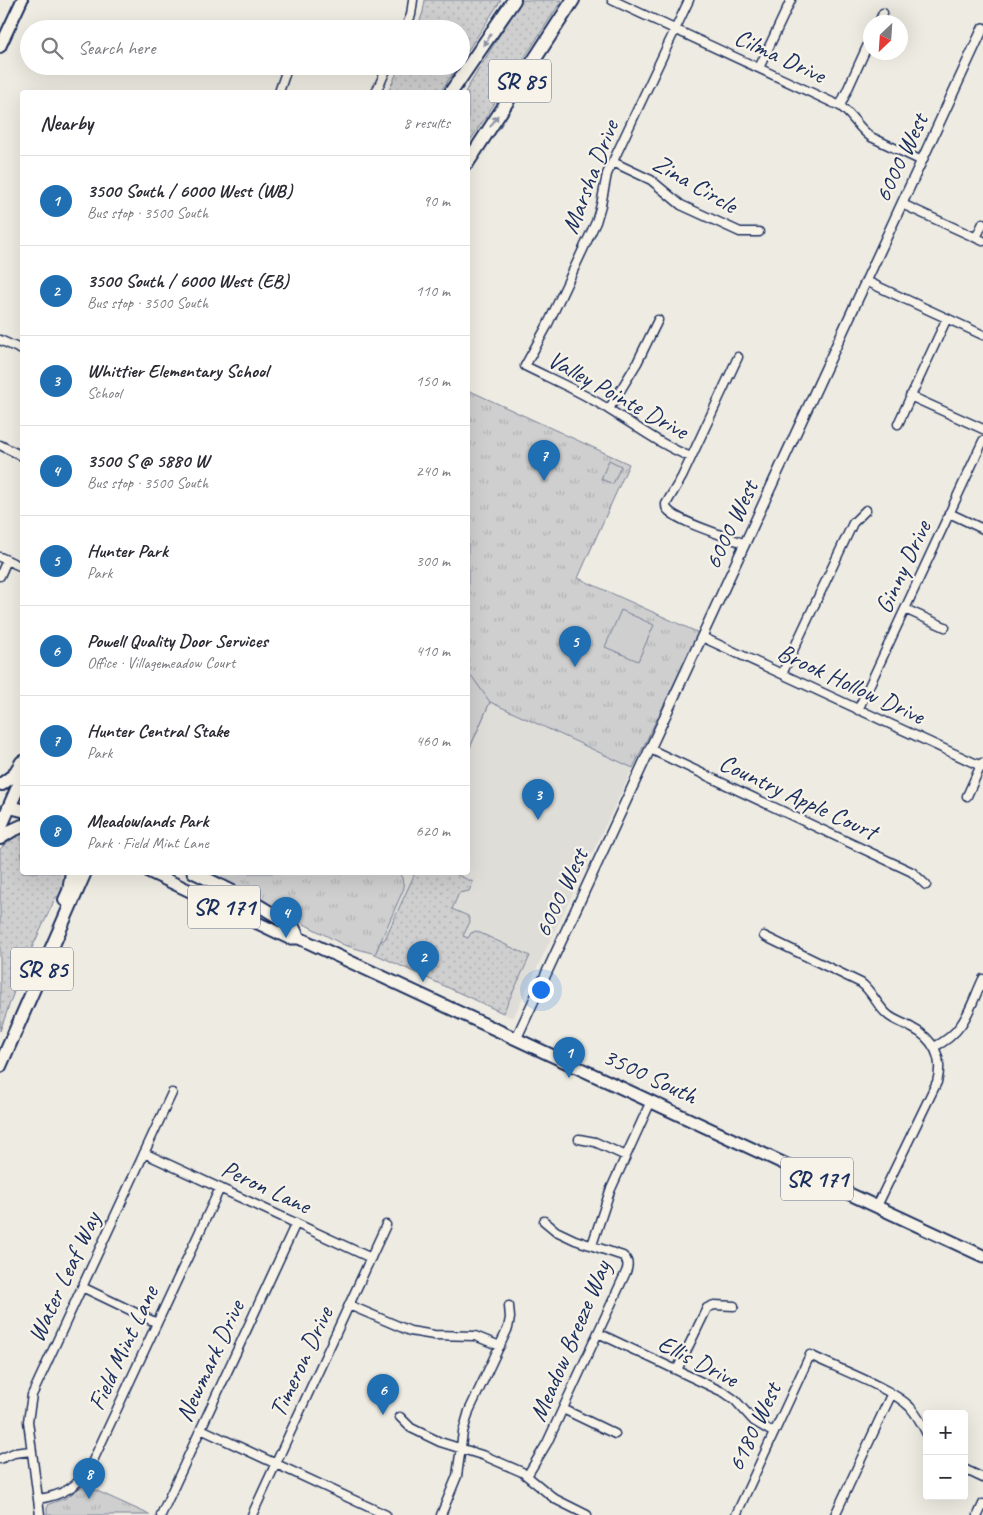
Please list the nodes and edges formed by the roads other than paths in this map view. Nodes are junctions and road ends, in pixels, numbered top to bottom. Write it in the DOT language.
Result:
graph roads {
  1 [pos="22,0"];
  2 [pos="414,0"];
  3 [pos="514,0"];
  4 [pos="573,0"];
  5 [pos="612,0"];
  6 [pos="689,0"];
  7 [pos="791,0"];
  8 [pos="409,20"];
  9 [pos="983,28"];
  10 [pos="675,29"];
  11 [pos="0,47"];
  12 [pos="863,55"];
  13 [pos="470,64"];
  14 [pos="759,68"];
  15 [pos="285,75"];
  16 [pos="384,75"];
  17 [pos="463,75"];
  18 [pos="280,90"];
  19 [pos="377,90"];
  20 [pos="452,90"];
  21 [pos="840,106"];
  22 [pos="470,159"];
  23 [pos="922,161"];
  24 [pos="613,162"];
  25 [pos="902,204"];
  26 [pos="983,223"];
  27 [pos="759,232"];
  28 [pos="980,240"];
  29 [pos="866,281"];
  30 [pos="947,318"];
  31 [pos="658,320"];
  32 [pos="983,335"];
  33 [pos="0,340"];
  34 [pos="20,349"];
  35 [pos="738,357"];
  36 [pos="525,366"];
  37 [pos="910,396"];
  38 [pos="609,409"];
  39 [pos="898,424"];
  40 [pos="983,430"];
  41 [pos="983,441"];
  42 [pos="0,445"];
  43 [pos="20,455"];
  44 [pos="691,458"];
  45 [pos="866,510"];
  46 [pos="950,513"];
  47 [pos="983,529"];
  48 [pos="745,544"];
  49 [pos="3,558"];
  50 [pos="20,566"];
  51 [pos="0,576"];
  52 [pos="905,609"];
  53 [pos="945,628"];
  54 [pos="702,637"];
  55 [pos="782,674"];
  56 [pos="858,710"];
  57 [pos="650,749"];
  58 [pos="20,765"];
  59 [pos="982,765"];
  60 [pos="1,784"];
  61 [pos="20,792"];
  62 [pos="967,796"];
  63 [pos="5,804"];
  64 [pos="20,811"];
  65 [pos="20,827"];
  66 [pos="0,828"];
  67 [pos="0,838"];
  68 [pos="72,875"];
  69 [pos="84,875"];
  70 [pos="92,875"];
  71 [pos="156,875"];
  72 [pos="199,875"];
  73 [pos="926,885"];
  74 [pos="764,936"];
  75 [pos="299,938"];
  76 [pos="983,980"];
  77 [pos="22,1014"];
  78 [pos="516,1039"];
  79 [pos="934,1047"];
  80 [pos="8,1050"];
  81 [pos="0,1066"];
  82 [pos="172,1093"];
  83 [pos="651,1101"];
  84 [pos="579,1139"];
  85 [pos="144,1153"];
  86 [pos="626,1156"];
  87 [pos="220,1188"];
  88 [pos="878,1206"];
  89 [pos="544,1221"];
  90 [pos="296,1223"];
  91 [pos="386,1225"];
  92 [pos="592,1246"];
  93 [pos="983,1256"];
  94 [pos="371,1258"];
  95 [pos="82,1287"];
  96 [pos="350,1305"];
  97 [pos="509,1306"];
  98 [pos="734,1306"];
  99 [pos="157,1322"];
  100 [pos="598,1333"];
  101 [pos="500,1346"];
  102 [pos="677,1370"];
  103 [pos="891,1395"];
  104 [pos="563,1409"];
  105 [pos="400,1417"];
  106 [pos="923,1428"];
  107 [pos="201,1429"];
  108 [pos="774,1433"];
  109 [pos="615,1434"];
  110 [pos="462,1448"];
  111 [pos="31,1451"];
  112 [pos="0,1459"];
  113 [pos="276,1464"];
  114 [pos="968,1472"];
  115 [pos="527,1476"];
  116 [pos="983,1478"];
  117 [pos="38,1499"];
  118 [pos="983,1504"];
  119 [pos="40,1515"];
  120 [pos="161,1515"];
  121 [pos="252,1515"];
  122 [pos="386,1515"];
  123 [pos="441,1515"];
  124 [pos="588,1515"];
  125 [pos="736,1515"];
  126 [pos="835,1515"];
  127 [pos="978,1515"];
  1 -- 11 [label="main road"];
  2 -- 8 [label="street"];
  3 -- 13 [label="highway, SR 85, one-way"];
  22 -- 4 [label="highway, SR 85, one-way"];
  5 -- 10 [label="street, Cilma Drive"];
  6 -- 10 [label="street, Marsha Drive"];
  7 -- 14 [label="street"];
  9 -- 23 [label="street, 6000 West"];
  10 -- 14 [label="street, Cilma Drive"];
  10 -- 24 [label="street, Marsha Drive"];
  12 -- 21 [label="street"];
  14 -- 21 [label="street, Cilma Drive"];
  15 -- 18 [label="street"];
  16 -- 19 [label="street"];
  17 -- 20 [label="highway, SR 85, one-way"];
  21 -- 23 [label="street, Cilma Drive"];
  23 -- 25 [label="street, 6000 West"];
  24 -- 27 [label="street, Zina Circle"];
  24 -- 36 [label="street, Marsha Drive"];
  25 -- 28 [label="street"];
  25 -- 29 [label="street, 6000 West"];
  26 -- 28 [label="street"];
  29 -- 30 [label="street"];
  29 -- 48 [label="street, 6000 West"];
  30 -- 32 [label="street"];
  30 -- 37 [label="street"];
  31 -- 38 [label="street"];
  33 -- 34 [label="street"];
  35 -- 44 [label="street"];
  36 -- 38 [label="street, Valley Pointe Drive"];
  37 -- 39 [label="street"];
  37 -- 40 [label="street"];
  38 -- 44 [label="street, Valley Pointe Drive"];
  41 -- 46 [label="street, Ginny Drive"];
  42 -- 43 [label="street"];
  44 -- 48 [label="street"];
  45 -- 55 [label="street"];
  46 -- 47 [label="street"];
  46 -- 52 [label="street, Ginny Drive"];
  48 -- 54 [label="street, 6000 West"];
  49 -- 50 [label="street"];
  49 -- 51 [label="street"];
  52 -- 53 [label="street"];
  52 -- 56 [label="street, Ginny Drive"];
  54 -- 55 [label="street, Brook Hollow Drive"];
  54 -- 57 [label="street, 6000 West"];
  55 -- 56 [label="street, Brook Hollow Drive"];
  56 -- 59 [label="street, Brook Hollow Drive"];
  57 -- 73 [label="street, Country Apple Court"];
  57 -- 78 [label="street, 6000 West"];
  58 -- 60 [label="highway"];
  59 -- 62 [label="street"];
  60 -- 61 [label="main road"];
  61 -- 63 [label="highway"];
  63 -- 64 [label="highway"];
  63 -- 66 [label="highway"];
  65 -- 67 [label="highway"];
  68 -- 77 [label="highway"];
  69 -- 77 [label="highway, SR 85"];
  70 -- 80 [label="highway"];
  71 -- 75 [label="main road, 3500 South / SR 171"];
  72 -- 75 [label="main road, 3500 South / SR 171"];
  74 -- 79 [label="street"];
  75 -- 78 [label="main road, 3500 South / SR 171"];
  76 -- 79 [label="street"];
  77 -- 80 [label="highway, SR 85"];
  78 -- 83 [label="main road, 3500 South / SR 171"];
  79 -- 88 [label="street"];
  80 -- 81 [label="highway, SR 85"];
  82 -- 85 [label="street, Water Leaf Way"];
  83 -- 86 [label="street, Meadow Breeze Way"];
  83 -- 88 [label="main road, 3500 South / SR 171"];
  84 -- 86 [label="street"];
  85 -- 87 [label="street, Peron Lane"];
  85 -- 95 [label="street, Water Leaf Way"];
  86 -- 92 [label="street, Meadow Breeze Way"];
  87 -- 90 [label="street, Peron Lane"];
  87 -- 99 [label="street, Field Mint Lane"];
  88 -- 93 [label="main road, 3500 South / SR 171"];
  89 -- 92 [label="street"];
  90 -- 94 [label="street, Peron Lane"];
  90 -- 107 [label="street, Newmark Drive"];
  91 -- 94 [label="street, Timeron Drive"];
  92 -- 100 [label="street, Meadow Breeze Way"];
  94 -- 96 [label="street, Timeron Drive"];
  95 -- 99 [label="street"];
  95 -- 111 [label="street, Water Leaf Way"];
  96 -- 101 [label="street"];
  96 -- 113 [label="street, Timeron Drive"];
  97 -- 101 [label="street"];
  98 -- 102 [label="street"];
  99 -- 117 [label="street, Field Mint Lane"];
  100 -- 102 [label="street, Ellis Drive"];
  100 -- 104 [label="street, Meadow Breeze Way"];
  101 -- 110 [label="street"];
  102 -- 108 [label="street, Ellis Drive"];
  103 -- 106 [label="street"];
  103 -- 108 [label="street, 6180 West"];
  103 -- 126 [label="street"];
  104 -- 109 [label="street"];
  104 -- 115 [label="street, Meadow Breeze Way"];
  105 -- 110 [label="street"];
  107 -- 113 [label="street"];
  107 -- 120 [label="street, Newmark Drive"];
  108 -- 125 [label="street, 6180 West"];
  110 -- 115 [label="street"];
  110 -- 123 [label="street"];
  111 -- 112 [label="street"];
  111 -- 117 [label="street, Water Leaf Way"];
  113 -- 121 [label="street, Timeron Drive"];
  113 -- 122 [label="street"];
  114 -- 116 [label="street"];
  115 -- 124 [label="street"];
  117 -- 119 [label="street, Water Leaf Way"];
  118 -- 127 [label="street"];
}
